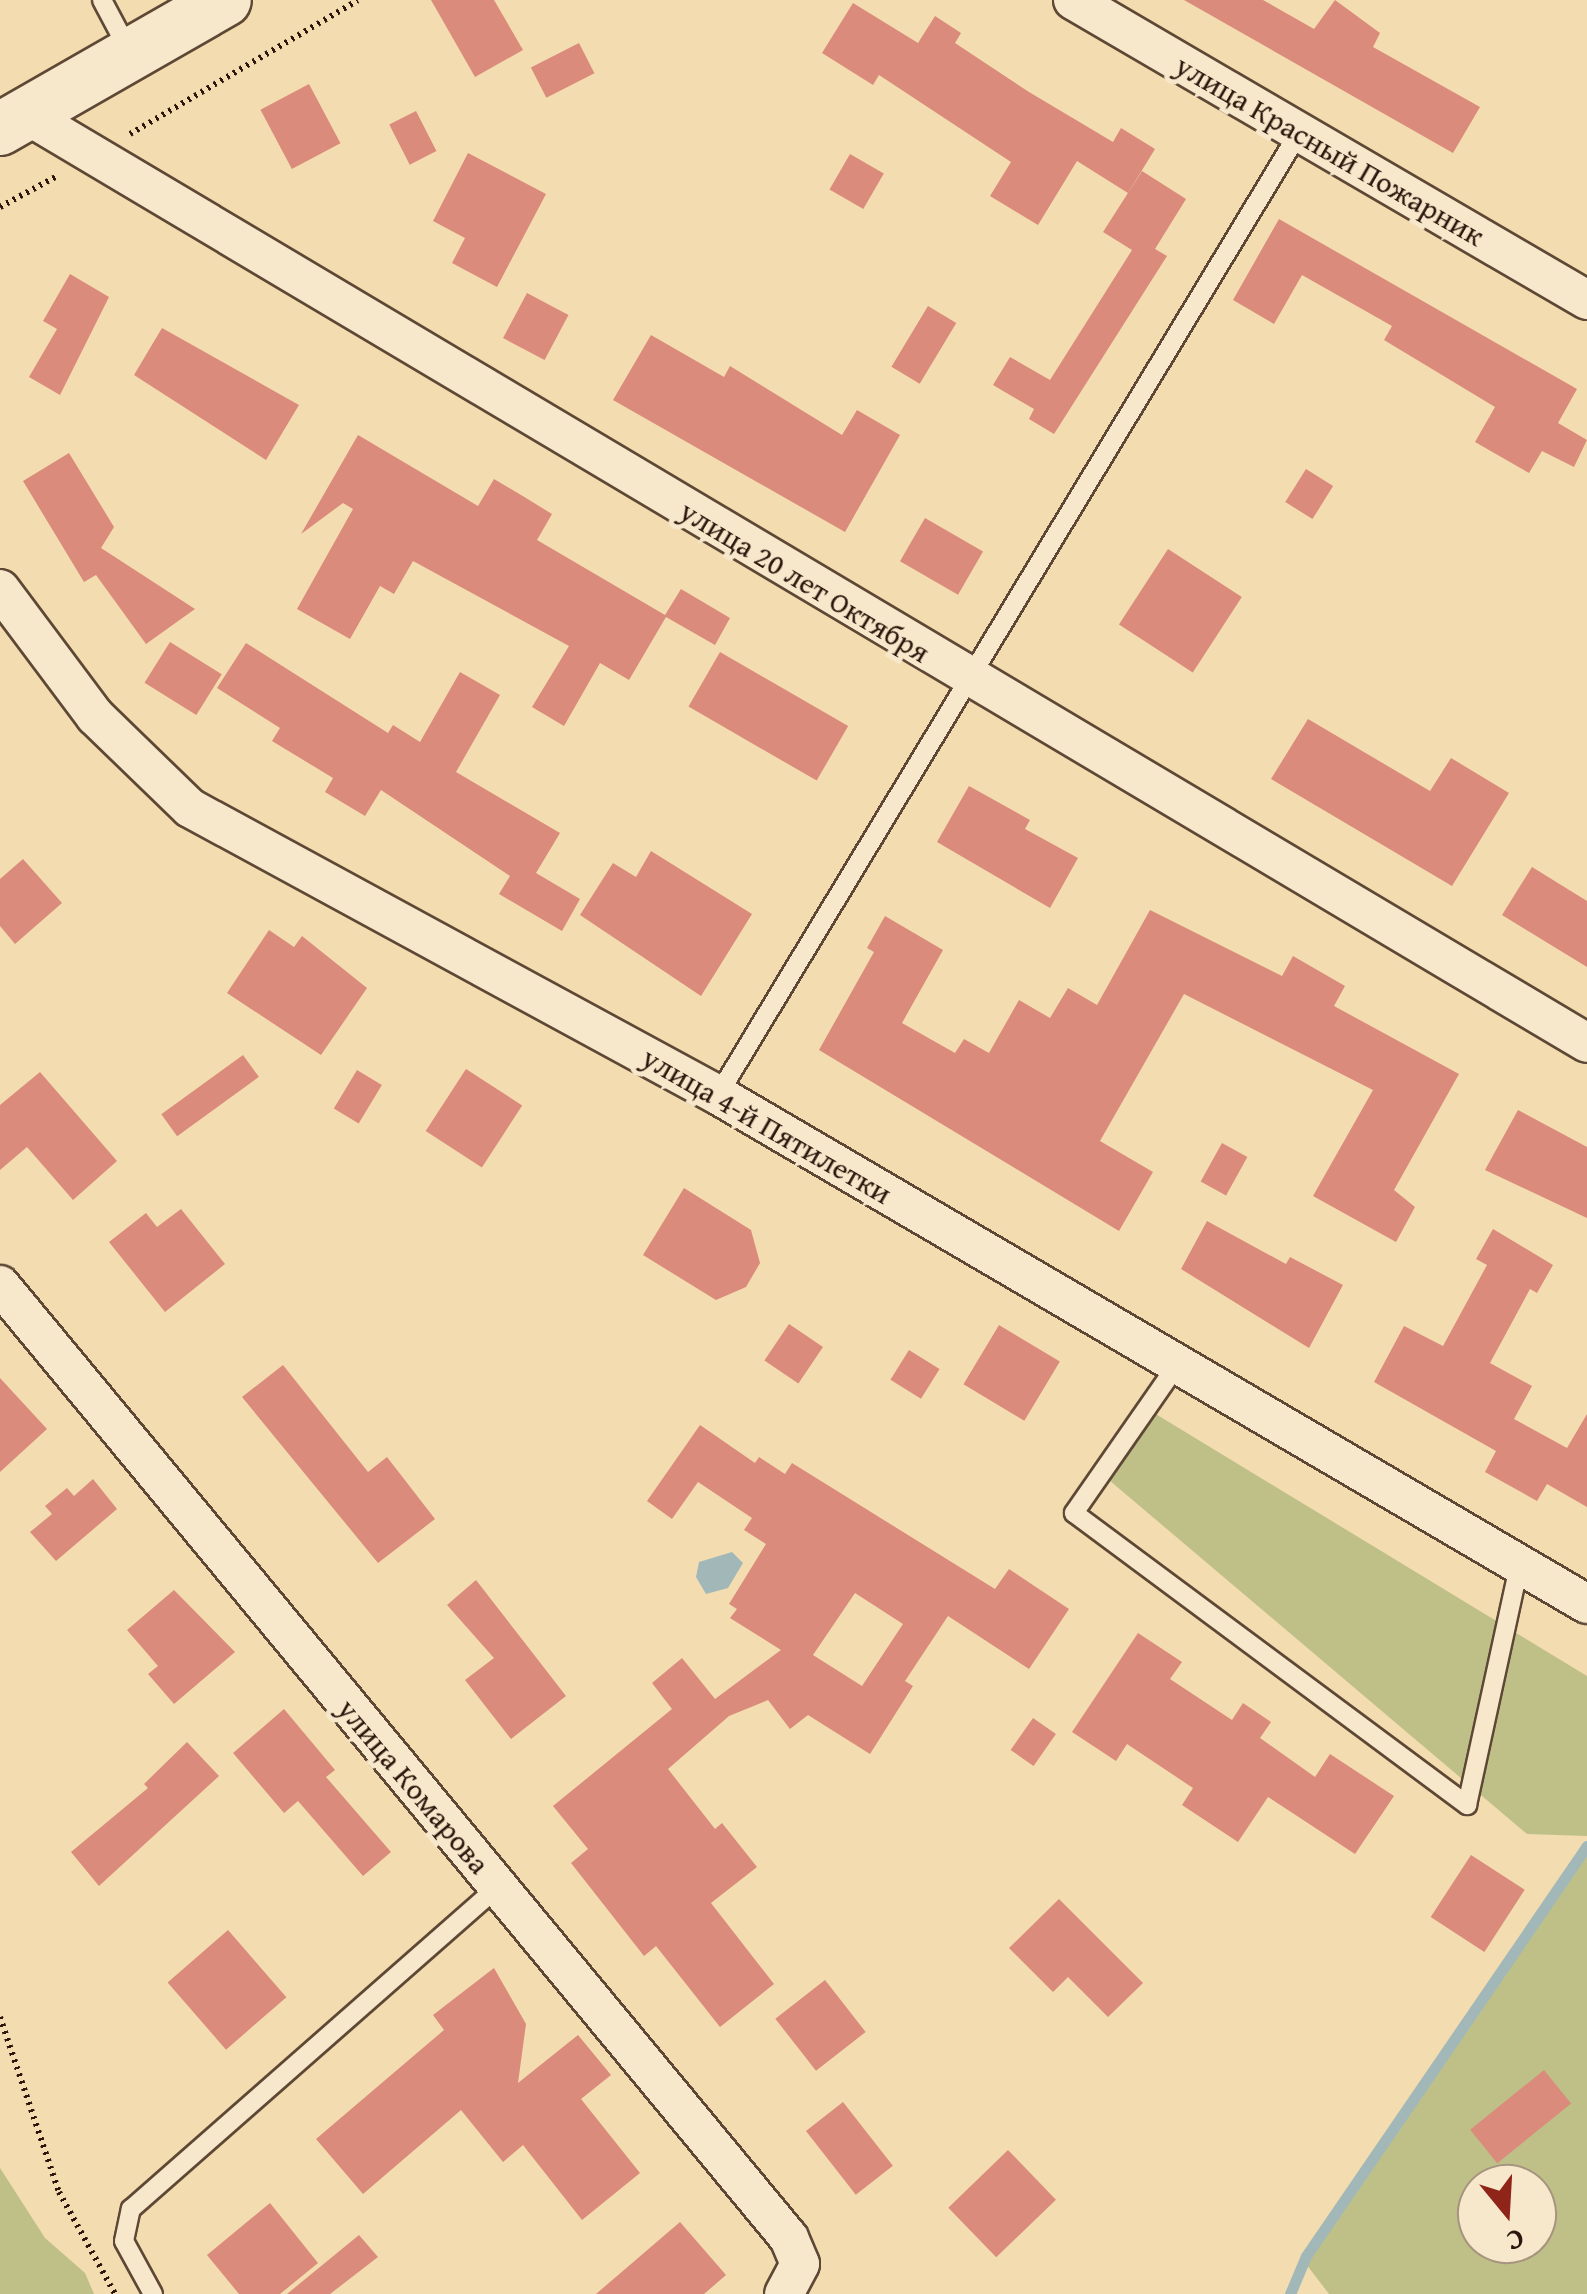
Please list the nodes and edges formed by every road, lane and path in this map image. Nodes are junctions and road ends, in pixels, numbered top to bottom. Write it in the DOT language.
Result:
graph roads {
  1 [pos="102,0"];
  2 [pos="225,0"];
  3 [pos="358,0"];
  4 [pos="1073,0"];
  5 [pos="130,54"];
  6 [pos="12,122"];
  7 [pos="1300,131"];
  8 [pos="90,158"];
  9 [pos="0,207"];
  10 [pos="1587,300"];
  11 [pos="0,589"];
  12 [pos="966,676"];
  13 [pos="1587,1043"];
  14 [pos="718,1095"];
  15 [pos="0,1284"];
  16 [pos="1179,1361"];
  17 [pos="1519,1567"];
  18 [pos="1587,1604"];
  19 [pos="497,1887"];
  20 [pos="0,2017"];
  21 [pos="116,2294"];
  22 [pos="153,2294"];
  23 [pos="784,2294"];
  1 -- 5 [label="lane"];
  2 -- 5 [label="main road"];
  3 -- 8 [label="path"];
  4 -- 7 [label="street, улица Красный Пожарник"];
  5 -- 6 [label="main road"];
  6 -- 8 [label="street, улица 20 лет Октября"];
  7 -- 10 [label="street, улица Красный Пожарник"];
  7 -- 12 [label="lane"];
  8 -- 9 [label="path"];
  8 -- 12 [label="street, улица 20 лет Октября"];
  11 -- 14 [label="street, улица 4-й Пятилетки"];
  12 -- 13 [label="street, улица 20 лет Октября"];
  12 -- 14 [label="lane"];
  14 -- 16 [label="street, улица 4-й Пятилетки"];
  15 -- 19 [label="street, улица Комарова"];
  16 -- 17 [label="street, улица 4-й Пятилетки"];
  16 -- 17 [label="lane"];
  17 -- 18 [label="street, улица 4-й Пятилетки"];
  19 -- 22 [label="lane"];
  19 -- 23 [label="street, улица Комарова"];
  20 -- 21 [label="path"];
}
